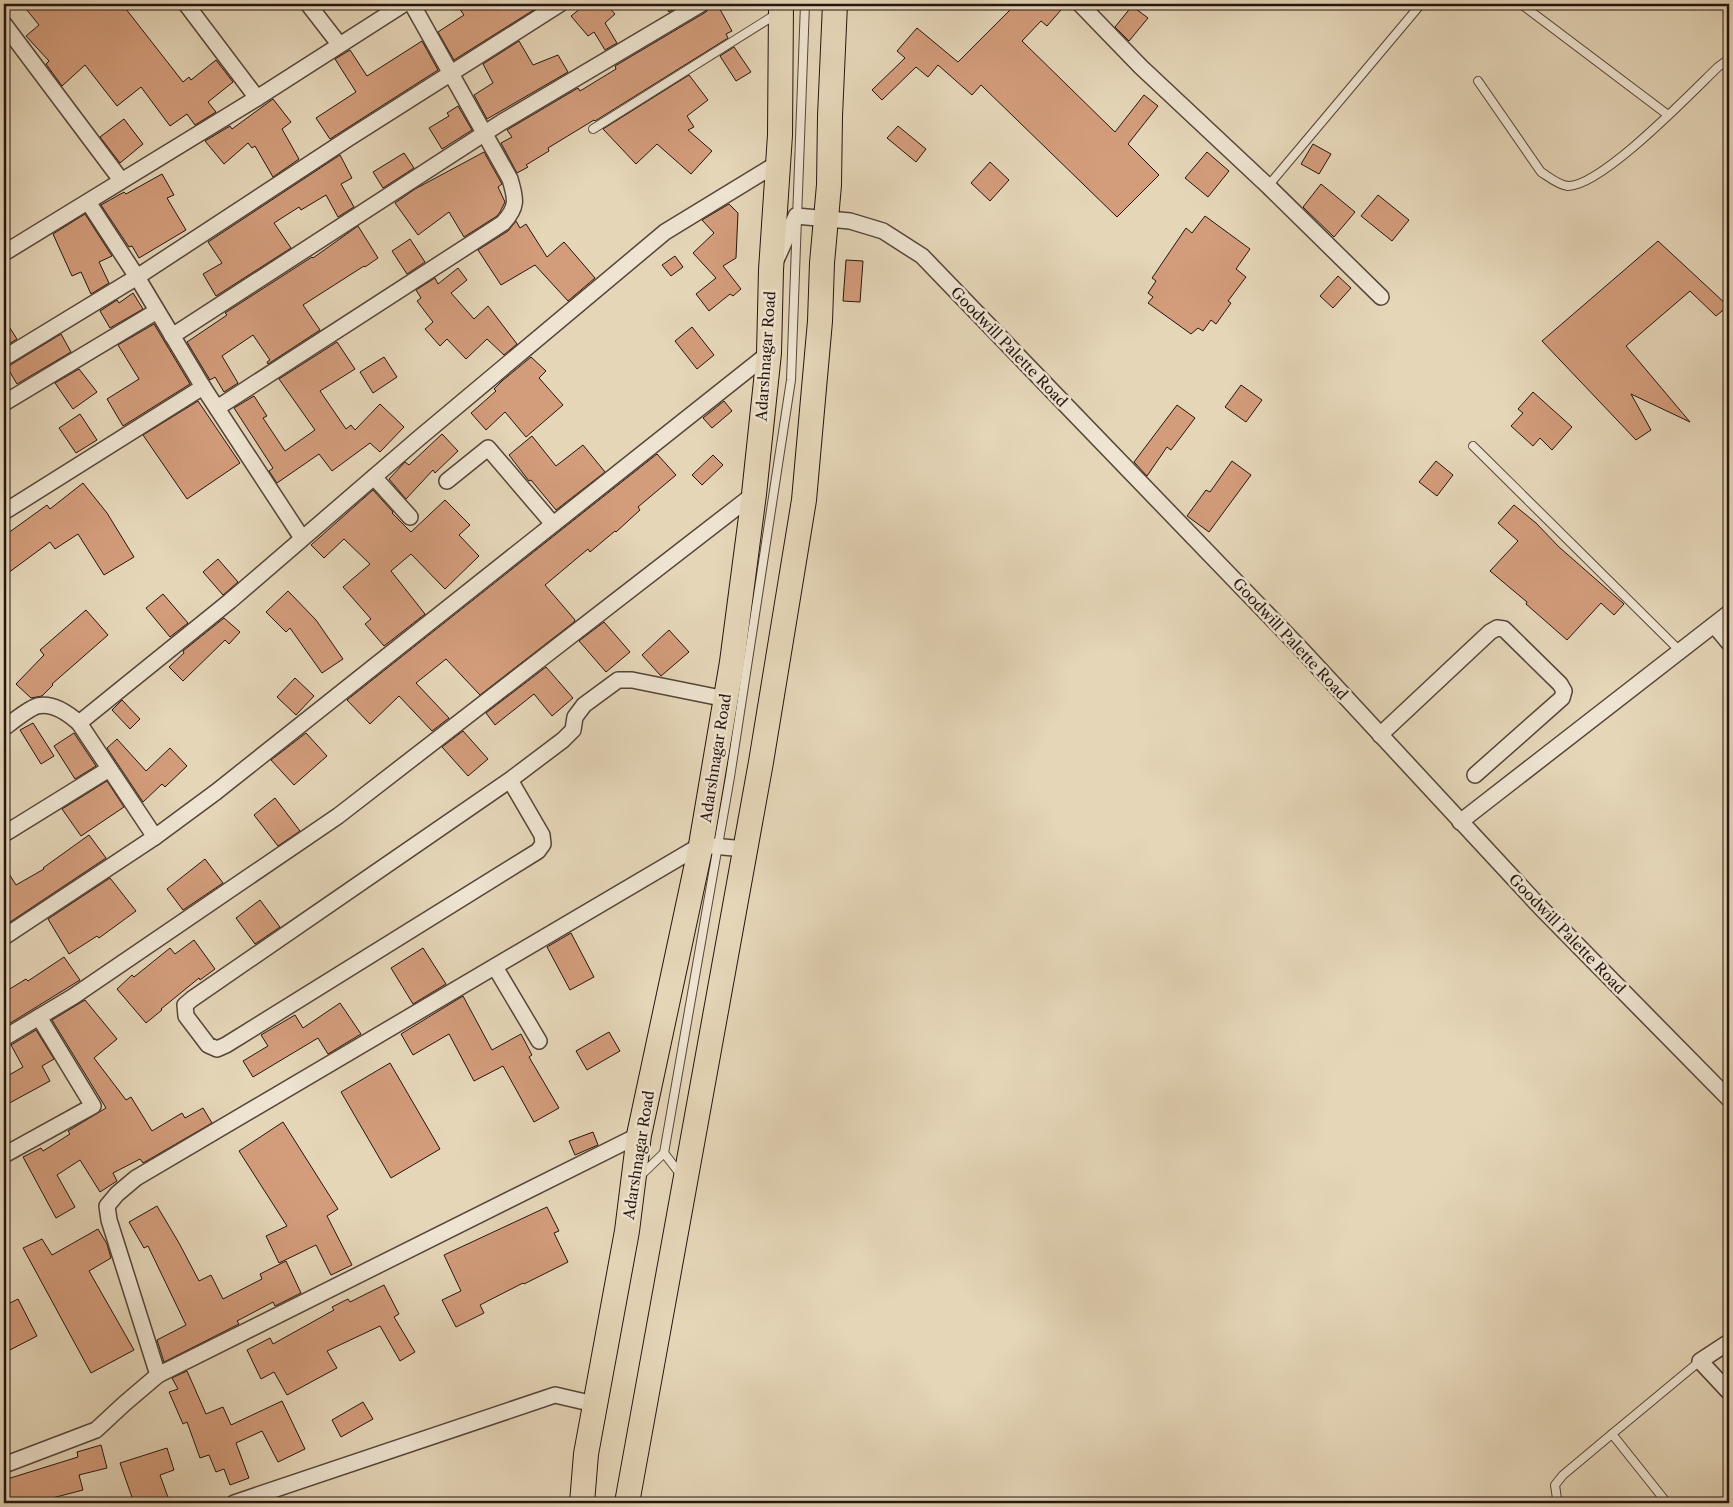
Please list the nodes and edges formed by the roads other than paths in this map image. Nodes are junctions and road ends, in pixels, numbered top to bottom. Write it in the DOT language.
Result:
graph roads {
  1 [pos="186,4"];
  2 [pos="308,4"];
  3 [pos="404,4"];
  4 [pos="412,4"];
  5 [pos="560,4"];
  6 [pos="700,4"];
  7 [pos="805,4"];
  8 [pos="835,4"];
  9 [pos="1080,4"];
  10 [pos="1421,4"];
  11 [pos="1521,4"];
  12 [pos="781,7"];
  13 [pos="4,24"];
  14 [pos="339,44"];
  15 [pos="1729,59"];
  16 [pos="450,73"];
  17 [pos="1478,81"];
  18 [pos="257,98"];
  19 [pos="1668,115"];
  20 [pos="593,129"];
  21 [pos="484,134"];
  22 [pos="778,163"];
  23 [pos="121,180"];
  24 [pos="1268,186"];
  25 [pos="88,202"];
  26 [pos="796,216"];
  27 [pos="825,219"];
  28 [pos="4,252"];
  29 [pos="771,270"];
  30 [pos="137,277"];
  31 [pos="1381,297"];
  32 [pos="157,311"];
  33 [pos="172,336"];
  34 [pos="769,353"];
  35 [pos="4,358"];
  36 [pos="203,387"];
  37 [pos="4,403"];
  38 [pos="217,408"];
  39 [pos="1473,446"];
  40 [pos="374,477"];
  41 [pos="447,480"];
  42 [pos="754,494"];
  43 [pos="4,512"];
  44 [pos="410,517"];
  45 [pos="554,524"];
  46 [pos="302,538"];
  47 [pos="1729,613"];
  48 [pos="1714,625"];
  49 [pos="1729,643"];
  50 [pos="1680,651"];
  51 [pos="726,699"];
  52 [pos="79,724"];
  53 [pos="4,728"];
  54 [pos="1380,735"];
  55 [pos="109,769"];
  56 [pos="1475,775"];
  57 [pos="510,780"];
  58 [pos="1460,822"];
  59 [pos="4,834"];
  60 [pos="155,837"];
  61 [pos="709,846"];
  62 [pos="745,849"];
  63 [pos="4,937"];
  64 [pos="495,967"];
  65 [pos="39,1017"];
  66 [pos="4,1038"];
  67 [pos="539,1042"];
  68 [pos="1729,1099"];
  69 [pos="638,1135"];
  70 [pos="664,1153"];
  71 [pos="4,1155"];
  72 [pos="686,1181"];
  73 [pos="633,1182"];
  74 [pos="1729,1342"];
  75 [pos="1700,1361"];
  76 [pos="158,1375"];
  77 [pos="1729,1392"];
  78 [pos="594,1404"];
  79 [pos="1612,1434"];
  80 [pos="4,1465"];
  81 [pos="234,1503"];
  82 [pos="582,1503"];
  83 [pos="627,1503"];
  84 [pos="1561,1503"];
  85 [pos="1667,1503"];
  1 -- 18 [label="street"];
  2 -- 14 [label="street"];
  3 -- 14 [label="street"];
  4 -- 16 [label="street"];
  5 -- 16 [label="street"];
  6 -- 21 [label="street"];
  7 -- 26 [label="lane"];
  8 -- 27 [label="main road"];
  9 -- 24 [label="street"];
  10 -- 24 [label="lane"];
  11 -- 19 [label="lane"];
  12 -- 20 [label="lane"];
  12 -- 22 [label="main road, Adarshnagar Road"];
  13 -- 23 [label="street"];
  14 -- 18 [label="street"];
  15 -- 19 [label="lane"];
  16 -- 21 [label="street"];
  16 -- 30 [label="street"];
  17 -- 19 [label="lane"];
  18 -- 23 [label="street"];
  21 -- 33 [label="street"];
  21 -- 38 [label="street"];
  22 -- 29 [label="main road, Adarshnagar Road"];
  22 -- 40 [label="street"];
  23 -- 25 [label="street"];
  24 -- 31 [label="street"];
  25 -- 28 [label="street"];
  25 -- 30 [label="street"];
  26 -- 27 [label="street, Goodwill Palette Road"];
  26 -- 29 [label="street"];
  26 -- 61 [label="lane"];
  27 -- 54 [label="street, Goodwill Palette Road"];
  27 -- 62 [label="main road"];
  29 -- 34 [label="main road, Adarshnagar Road"];
  30 -- 32 [label="street"];
  30 -- 35 [label="street"];
  32 -- 33 [label="street"];
  32 -- 37 [label="street"];
  33 -- 36 [label="street"];
  34 -- 42 [label="main road, Adarshnagar Road"];
  34 -- 45 [label="street"];
  36 -- 38 [label="street"];
  36 -- 43 [label="street"];
  38 -- 46 [label="street"];
  39 -- 50 [label="lane"];
  40 -- 44 [label="street"];
  40 -- 46 [label="street"];
  41 -- 45 [label="street"];
  42 -- 51 [label="main road, Adarshnagar Road"];
  42 -- 65 [label="street"];
  45 -- 60 [label="street"];
  46 -- 52 [label="street"];
  47 -- 48 [label="street"];
  48 -- 49 [label="street"];
  48 -- 50 [label="street"];
  50 -- 58 [label="street"];
  51 -- 57 [label="street"];
  51 -- 61 [label="main road, Adarshnagar Road"];
  52 -- 53 [label="street"];
  52 -- 55 [label="street"];
  54 -- 56 [label="street"];
  54 -- 58 [label="street, Goodwill Palette Road"];
  55 -- 59 [label="street"];
  55 -- 60 [label="street"];
  57 -- 57 [label="street"];
  58 -- 68 [label="street, Goodwill Palette Road"];
  60 -- 63 [label="street"];
  61 -- 62 [label="street"];
  61 -- 64 [label="street"];
  61 -- 69 [label="main road, Adarshnagar Road"];
  61 -- 70 [label="lane"];
  62 -- 72 [label="main road"];
  64 -- 67 [label="street"];
  64 -- 76 [label="street"];
  65 -- 66 [label="street"];
  65 -- 71 [label="street"];
  69 -- 73 [label="main road, Adarshnagar Road"];
  69 -- 76 [label="street"];
  70 -- 72 [label="lane"];
  70 -- 73 [label="lane"];
  72 -- 83 [label="main road"];
  73 -- 78 [label="main road, Adarshnagar Road"];
  74 -- 75 [label="street"];
  75 -- 77 [label="street"];
  75 -- 79 [label="lane"];
  76 -- 80 [label="street"];
  78 -- 81 [label="street"];
  78 -- 82 [label="main road, Adarshnagar Road"];
  79 -- 84 [label="lane"];
  79 -- 85 [label="lane"];
}
